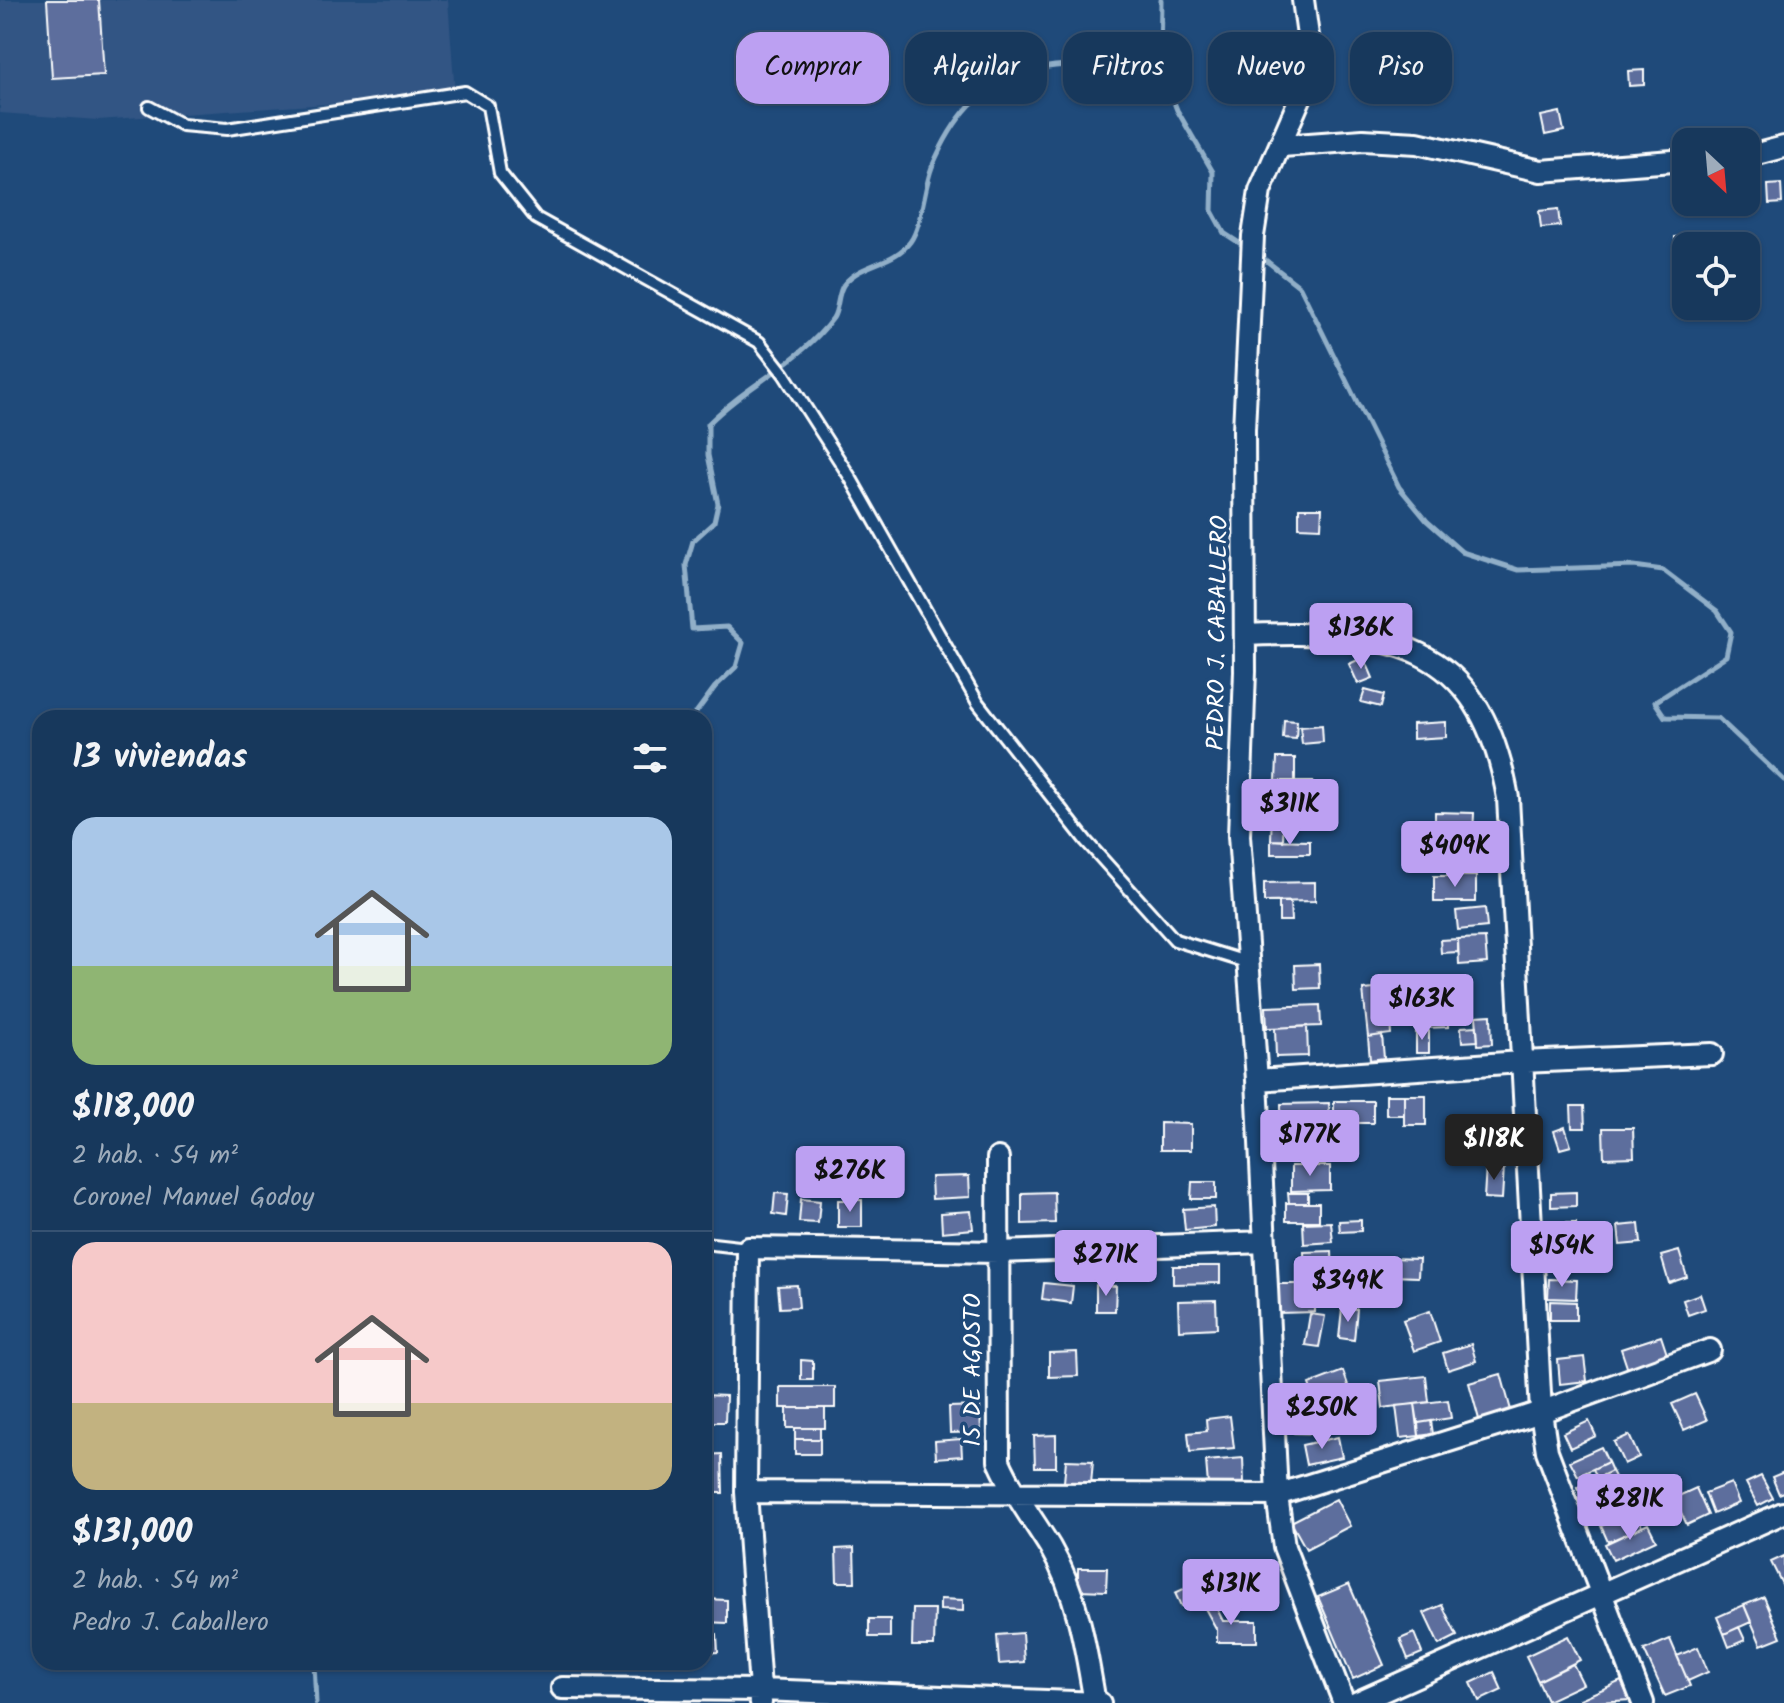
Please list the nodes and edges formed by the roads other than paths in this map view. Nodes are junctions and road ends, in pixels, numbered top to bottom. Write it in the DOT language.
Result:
graph roads {
  1 [pos="1303,0"];
  2 [pos="149,107"];
  3 [pos="1282,146"];
  4 [pos="1784,147"];
  5 [pos="1760,153"];
  6 [pos="1672,161"];
  7 [pos="1245,635"];
  8 [pos="1246,962"];
  9 [pos="1712,1054"];
  10 [pos="1521,1062"];
  11 [pos="1257,1080"];
  12 [pos="998,1158"];
  13 [pos="1265,1242"];
  14 [pos="712,1244"];
  15 [pos="748,1248"];
  16 [pos="998,1252"];
  17 [pos="1710,1350"];
  18 [pos="1541,1412"];
  19 [pos="746,1492"];
  20 [pos="1013,1495"];
  21 [pos="1277,1495"];
  22 [pos="1783,1513"];
  23 [pos="1600,1595"];
  24 [pos="562,1688"];
  25 [pos="761,1696"];
  26 [pos="1097,1703"];
  27 [pos="1344,1703"];
  28 [pos="1356,1703"];
  29 [pos="1643,1703"];
  1 -- 3 [label="street, PEDRO J. CABALLERO"];
  2 -- 8 [label="lane"];
  3 -- 6 [label="street"];
  3 -- 7 [label="street, PEDRO J. CABALLERO"];
  4 -- 5 [label="street"];
  7 -- 8 [label="street, PEDRO J. CABALLERO"];
  7 -- 10 [label="street"];
  8 -- 11 [label="street, PEDRO J. CABALLERO"];
  9 -- 10 [label="street"];
  10 -- 11 [label="street"];
  10 -- 18 [label="street"];
  11 -- 13 [label="street, PEDRO J. CABALLERO"];
  12 -- 16 [label="street, 15 DE AGOSTO"];
  13 -- 16 [label="street"];
  13 -- 21 [label="street, PEDRO J. CABALLERO"];
  14 -- 15 [label="lane"];
  15 -- 16 [label="street"];
  15 -- 19 [label="street"];
  16 -- 20 [label="street, 15 DE AGOSTO"];
  17 -- 18 [label="street"];
  18 -- 21 [label="street"];
  18 -- 23 [label="street"];
  19 -- 20 [label="street"];
  19 -- 25 [label="street"];
  20 -- 21 [label="street"];
  20 -- 26 [label="street, 15 DE AGOSTO"];
  21 -- 27 [label="street, PEDRO J. CABALLERO"];
  22 -- 23 [label="street"];
  23 -- 28 [label="street"];
  23 -- 29 [label="street"];
  24 -- 25 [label="street"];
  25 -- 26 [label="street"];
}
